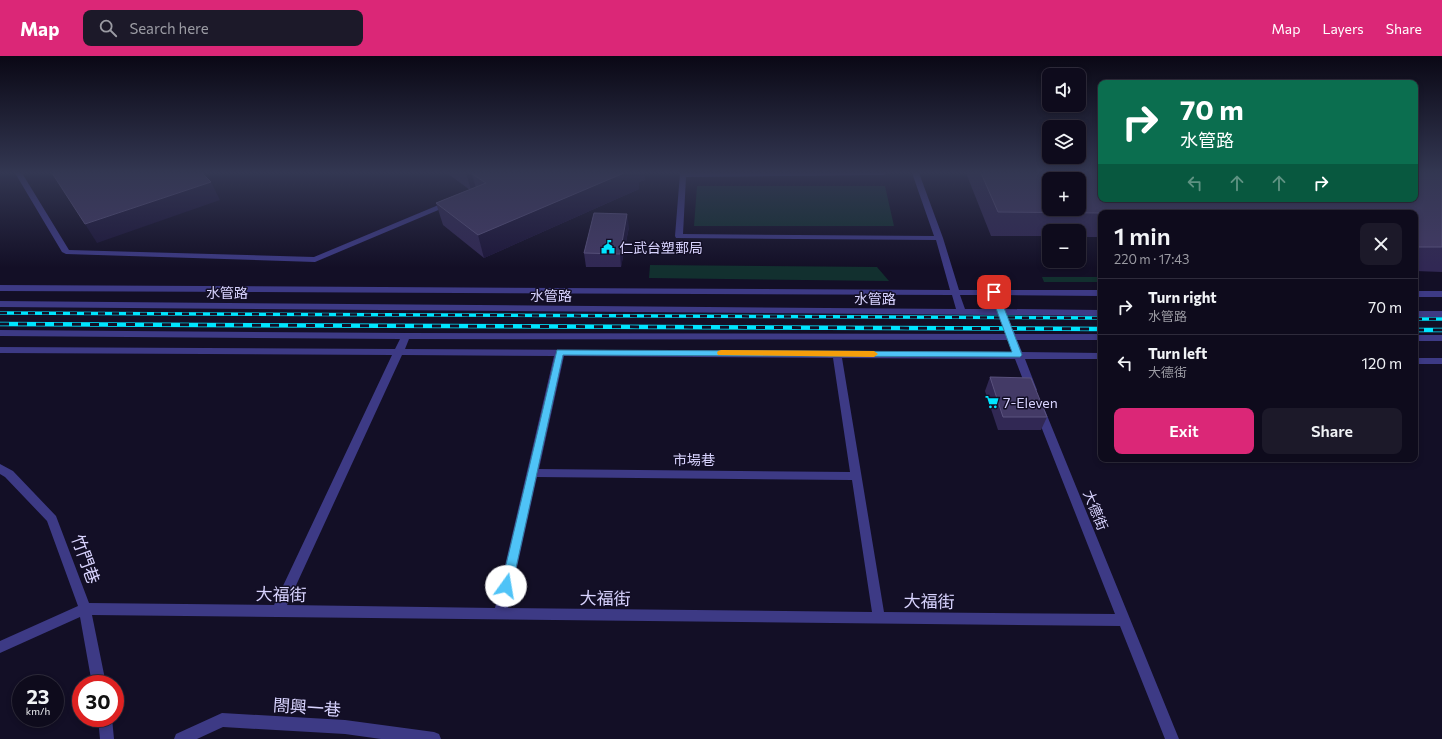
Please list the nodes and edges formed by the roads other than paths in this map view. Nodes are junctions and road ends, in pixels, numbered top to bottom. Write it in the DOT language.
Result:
graph roads {
  1 [pos="38,205"];
  2 [pos="446,205"];
  3 [pos="681,205"];
  4 [pos="927,205"];
  5 [pos="938,238"];
  6 [pos="0,288"];
  7 [pos="955,292"];
  8 [pos="994,292"];
  9 [pos="1098,293"];
  10 [pos="1418,294"];
  11 [pos="1442,294"];
  12 [pos="0,304"];
  13 [pos="961,312"];
  14 [pos="1002,313"];
  15 [pos="1098,313"];
  16 [pos="1418,314"];
  17 [pos="1442,314"];
  18 [pos="0,333"];
  19 [pos="406,336"];
  20 [pos="1010,336"];
  21 [pos="1098,337"];
  22 [pos="1418,338"];
  23 [pos="1442,338"];
  24 [pos="0,350"];
  25 [pos="398,351"];
  26 [pos="560,352"];
  27 [pos="838,354"];
  28 [pos="1017,355"];
  29 [pos="1098,356"];
  30 [pos="1418,361"];
  31 [pos="1442,361"];
  32 [pos="0,468"];
  33 [pos="532,473"];
  34 [pos="856,476"];
  35 [pos="85,609"];
  36 [pos="278,611"];
  37 [pos="500,614"];
  38 [pos="879,618"];
  39 [pos="1124,620"];
  40 [pos="0,646"];
  41 [pos="97,675"];
  42 [pos="106,727"];
  43 [pos="107,739"];
  44 [pos="180,739"];
  45 [pos="434,739"];
  46 [pos="1172,739"];
  1 -- 2 [label="street"];
  3 -- 5 [label="street"];
  4 -- 5 [label="street"];
  5 -- 7 [label="street"];
  6 -- 7 [label="street, 水管路"];
  7 -- 8 [label="street, 水管路"];
  7 -- 13 [label="street"];
  8 -- 9 [label="street, 水管路"];
  8 -- 14 [label="street, 大德街"];
  10 -- 11 [label="street"];
  12 -- 13 [label="street, 水管路"];
  13 -- 14 [label="street, 水管路"];
  14 -- 15 [label="street, 水管路"];
  14 -- 20 [label="street, 大德街"];
  16 -- 17 [label="street"];
  18 -- 19 [label="street"];
  19 -- 20 [label="street"];
  19 -- 25 [label="street"];
  20 -- 21 [label="street"];
  20 -- 28 [label="street, 大德街"];
  22 -- 23 [label="street"];
  24 -- 25 [label="street"];
  25 -- 26 [label="street"];
  25 -- 36 [label="street"];
  26 -- 27 [label="street"];
  26 -- 33 [label="street"];
  27 -- 28 [label="street"];
  27 -- 34 [label="street"];
  28 -- 29 [label="street"];
  28 -- 39 [label="street, 大德街"];
  30 -- 31 [label="street"];
  32 -- 35 [label="street, 竹門巷"];
  33 -- 34 [label="street, 市場巷"];
  33 -- 37 [label="street"];
  34 -- 38 [label="street"];
  35 -- 36 [label="street, 大福街"];
  35 -- 40 [label="street"];
  35 -- 41 [label="street, 竹門巷"];
  36 -- 37 [label="street, 大福街"];
  37 -- 38 [label="street, 大福街"];
  38 -- 39 [label="street, 大福街"];
  39 -- 46 [label="street, 大德街"];
  42 -- 43 [label="street"];
  44 -- 45 [label="street, 閤興一巷"];
}
